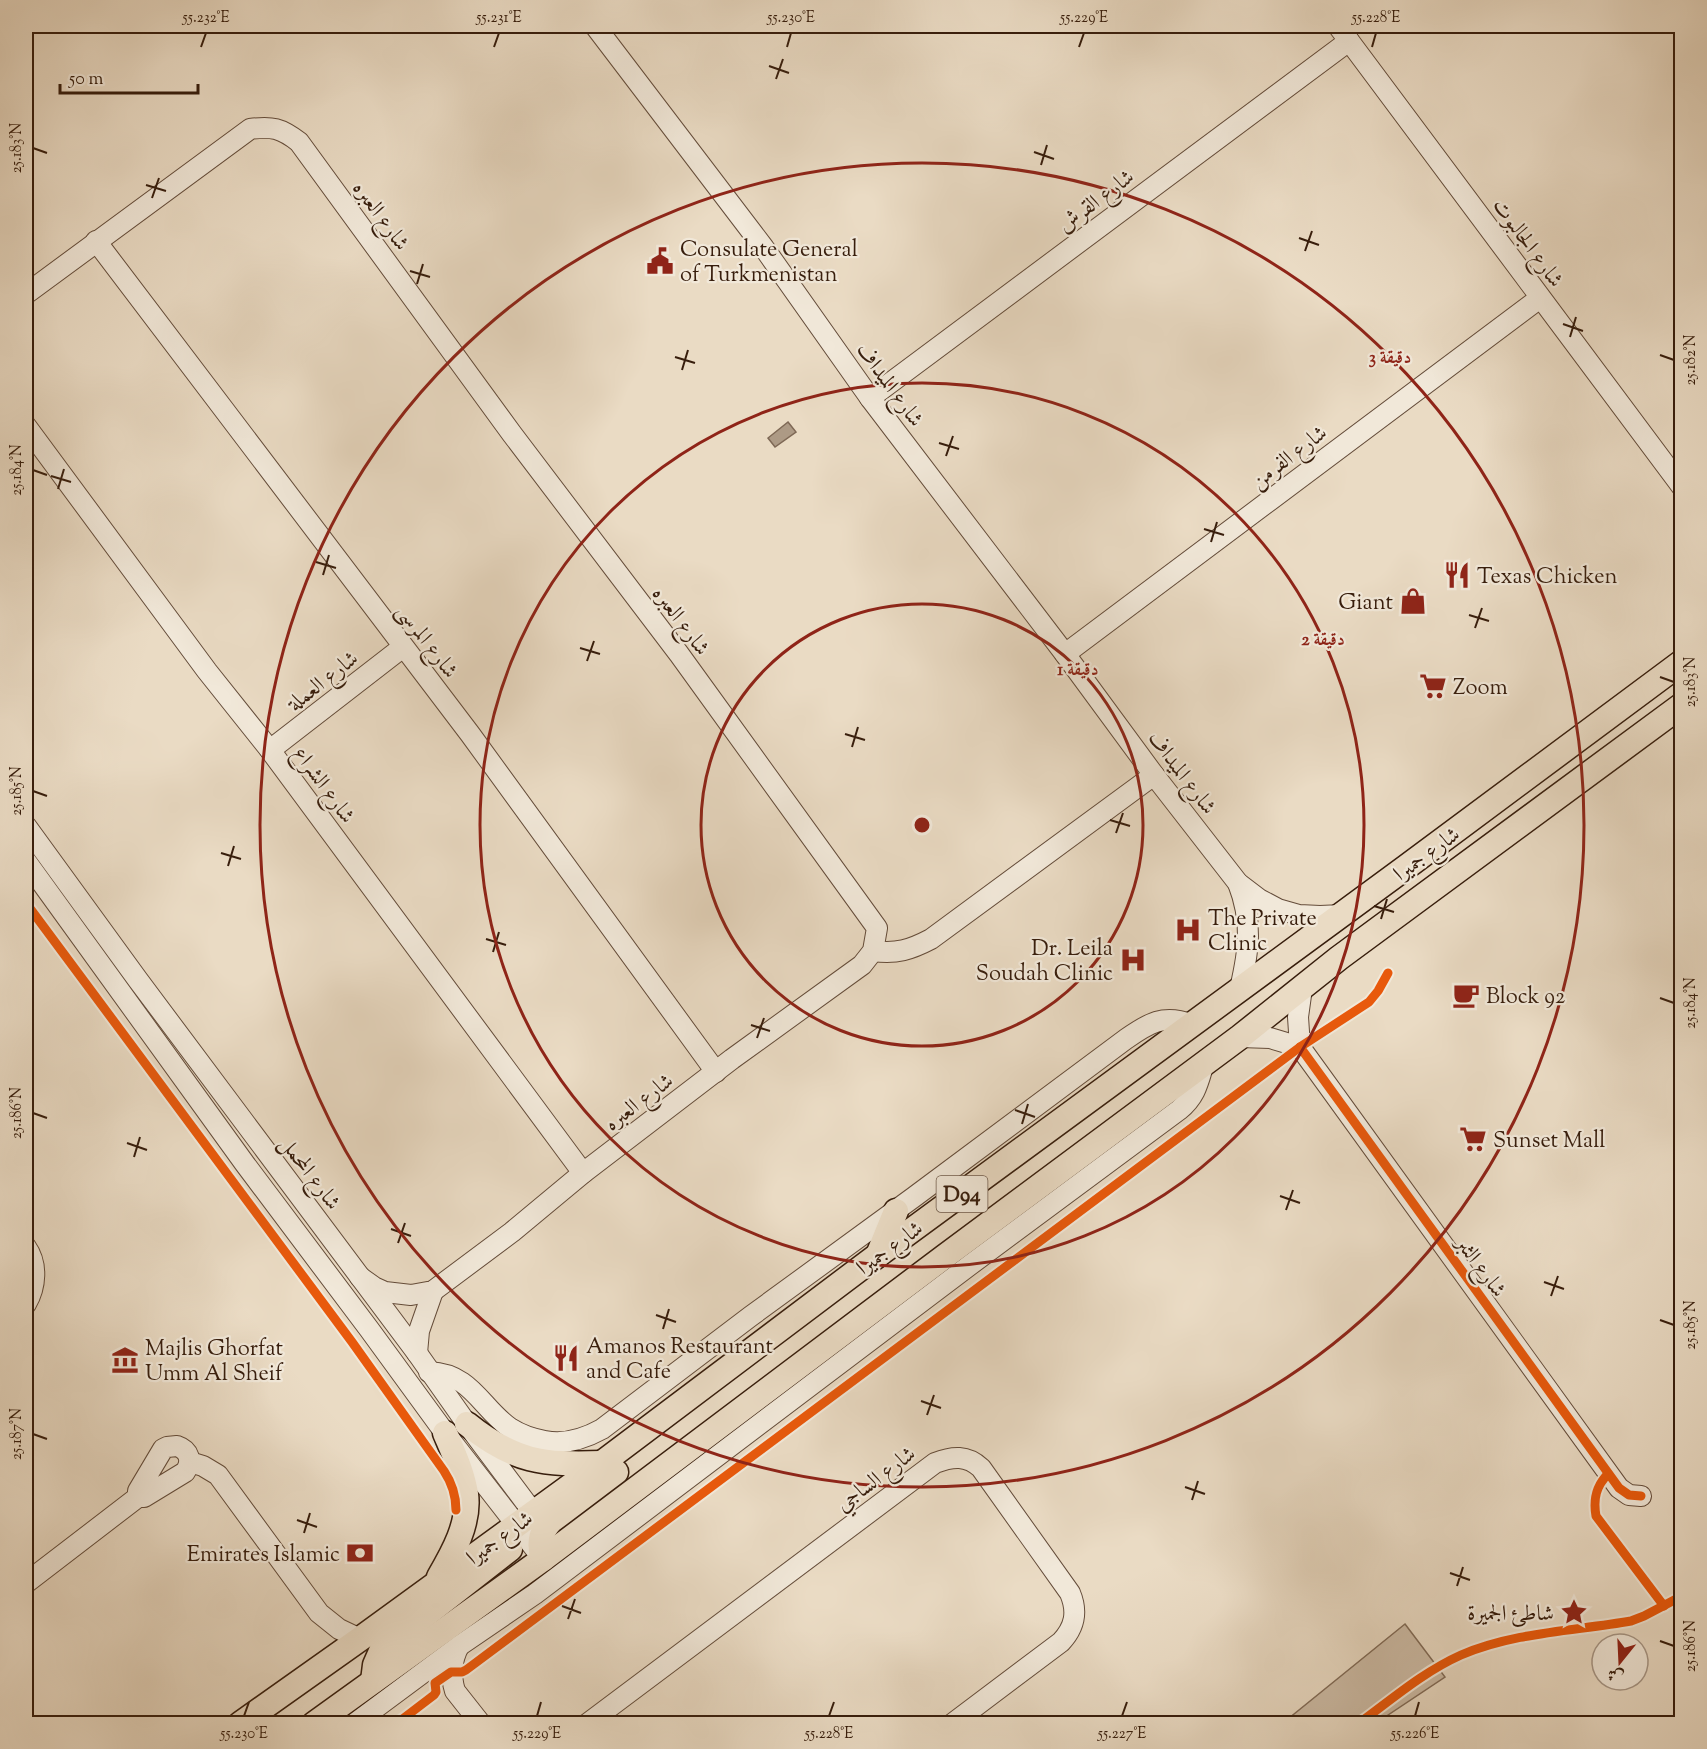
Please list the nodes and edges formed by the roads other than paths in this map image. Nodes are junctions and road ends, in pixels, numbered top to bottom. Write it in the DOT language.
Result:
graph roads {
  1 [pos="595,26"];
  2 [pos="1343,33"];
  3 [pos="96,241"];
  4 [pos="26,294"];
  5 [pos="1540,298"];
  6 [pos="870,398"];
  7 [pos="26,426"];
  8 [pos="1682,487"];
  9 [pos="404,647"];
  10 [pos="1065,654"];
  11 [pos="1682,662"];
  12 [pos="1682,705"];
  13 [pos="270,750"];
  14 [pos="1154,775"];
  15 [pos="26,826"];
  16 [pos="26,861"];
  17 [pos="1238,883"];
  18 [pos="1342,915"];
  19 [pos="873,951"];
  20 [pos="1302,988"];
  21 [pos="1240,989"];
  22 [pos="1191,1024"];
  23 [pos="1240,1037"];
  24 [pos="1300,1047"];
  25 [pos="1204,1063"];
  26 [pos="716,1072"];
  27 [pos="583,1173"];
  28 [pos="896,1211"];
  29 [pos="26,1247"];
  30 [pos="878,1255"];
  31 [pos="360,1277"];
  32 [pos="433,1292"];
  33 [pos="26,1304"];
  34 [pos="417,1353"];
  35 [pos="429,1372"];
  36 [pos="696,1393"];
  37 [pos="456,1429"];
  38 [pos="190,1462"];
  39 [pos="602,1463"];
  40 [pos="1641,1496"];
  41 [pos="138,1497"];
  42 [pos="536,1535"];
  43 [pos="26,1583"];
  44 [pos="436,1583"];
  45 [pos="360,1639"];
  46 [pos="459,1646"];
  47 [pos="414,1679"];
  48 [pos="455,1691"];
  49 [pos="240,1724"];
  50 [pos="314,1724"];
  51 [pos="354,1724"];
  52 [pos="481,1724"];
  53 [pos="586,1724"];
  54 [pos="952,1724"];
  1 -- 6 [label="street, شارع الميداف"];
  2 -- 5 [label="street, شارع الجالبوت"];
  2 -- 6 [label="street, شارع القرش"];
  3 -- 4 [label="street, شارع العبره"];
  3 -- 9 [label="street, شارع المرسى"];
  3 -- 19 [label="street, شارع العبره"];
  5 -- 8 [label="street, شارع الجالبوت"];
  5 -- 10 [label="street, شارع الفرمن"];
  6 -- 10 [label="street, شارع الميداف"];
  7 -- 13 [label="street, شارع الشراع"];
  9 -- 13 [label="street, شارع العملة"];
  9 -- 26 [label="street, شارع المرسى"];
  10 -- 14 [label="street, شارع الميداف"];
  11 -- 18 [label="main road, شارع جميرا / D94"];
  12 -- 20 [label="main road, شارع جميرا / D94"];
  13 -- 27 [label="street, شارع الشراع"];
  14 -- 17 [label="street, شارع الميداف"];
  14 -- 19 [label="street"];
  15 -- 31 [label="street, شارع المحمل"];
  16 -- 37 [label="street, شارع المحمل"];
  17 -- 18 [label="street, شارع الميداف"];
  17 -- 21 [label="street, شارع الميداف"];
  18 -- 21 [label="main road, شارع جميرا / D94"];
  19 -- 26 [label="street, شارع العبره"];
  20 -- 23 [label="main road, شارع جميرا / D94"];
  20 -- 24 [label="street"];
  21 -- 22 [label="main road, شارع جميرا / D94"];
  22 -- 28 [label="street"];
  22 -- 30 [label="main road, شارع جميرا / D94"];
  23 -- 24 [label="street"];
  23 -- 25 [label="main road, شارع جميرا / D94"];
  24 -- 40 [label="street, شارع الثبر"];
  25 -- 42 [label="main road, شارع جميرا / D94"];
  25 -- 46 [label="street"];
  26 -- 27 [label="street, شارع العبره"];
  27 -- 32 [label="street, شارع العبره"];
  28 -- 30 [label="main road"];
  28 -- 35 [label="street"];
  29 -- 33 [label="street"];
  30 -- 36 [label="main road, شارع جميرا / D94"];
  31 -- 32 [label="street"];
  31 -- 34 [label="street, شارع المحمل"];
  32 -- 34 [label="street"];
  34 -- 35 [label="street, شارع المحمل"];
  35 -- 37 [label="street, شارع المحمل"];
  36 -- 39 [label="main road, شارع جميرا / D94"];
  36 -- 42 [label="main road"];
  37 -- 39 [label="main road"];
  37 -- 42 [label="street, شارع المحمل"];
  37 -- 44 [label="main road"];
  38 -- 41 [label="street"];
  38 -- 41 [label="street"];
  38 -- 45 [label="street"];
  39 -- 42 [label="main road, شارع جميرا / D94"];
  41 -- 43 [label="street"];
  42 -- 44 [label="main road, شارع جميرا / D94"];
  42 -- 50 [label="main road, شارع جميرا / D94"];
  44 -- 45 [label="main road, شارع جميرا / D94"];
  45 -- 49 [label="main road, شارع جميرا / D94"];
  46 -- 47 [label="street"];
  46 -- 48 [label="street"];
  47 -- 48 [label="street"];
  47 -- 51 [label="street"];
  48 -- 52 [label="street"];
  53 -- 54 [label="street, شارع الساجي"];
}
